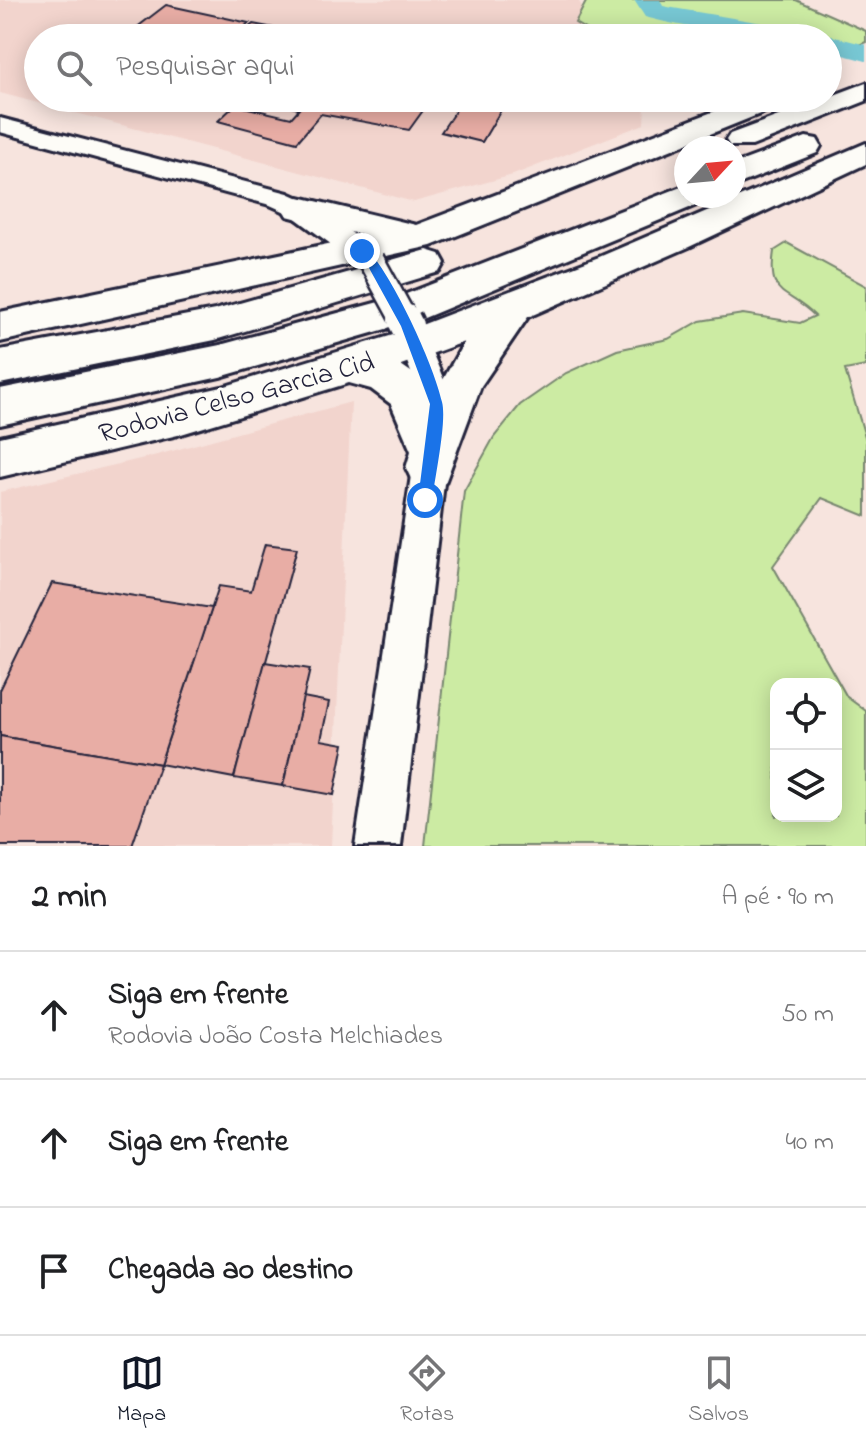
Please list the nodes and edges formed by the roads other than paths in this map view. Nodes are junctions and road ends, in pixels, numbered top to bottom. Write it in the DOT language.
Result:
graph roads {
  1 [pos="866,63"];
  2 [pos="842,72"];
  3 [pos="864,102"];
  4 [pos="842,109"];
  5 [pos="739,112"];
  6 [pos="833,112"];
  7 [pos="0,125"];
  8 [pos="746,140"];
  9 [pos="866,152"];
  10 [pos="674,167"];
  11 [pos="746,169"];
  12 [pos="674,201"];
  13 [pos="302,211"];
  14 [pos="419,237"];
  15 [pos="367,255"];
  16 [pos="279,269"];
  17 [pos="518,304"];
  18 [pos="0,327"];
  19 [pos="410,335"];
  20 [pos="0,367"];
  21 [pos="350,367"];
  22 [pos="0,407"];
  23 [pos="0,457"];
  24 [pos="430,458"];
  25 [pos="378,846"];
  1 -- 2 [label="highway"];
  3 -- 4 [label="highway"];
  3 -- 11 [label="highway"];
  5 -- 14 [label="highway"];
  6 -- 8 [label="highway"];
  7 -- 13 [label="street"];
  9 -- 17 [label="highway, Rodovia Celso Garcia Cid"];
  10 -- 20 [label="highway"];
  12 -- 22 [label="highway, Rodovia Celso Garcia Cid"];
  13 -- 14 [label="highway"];
  13 -- 15 [label="street"];
  13 -- 16 [label="highway"];
  14 -- 15 [label="highway"];
  15 -- 16 [label="highway"];
  15 -- 19 [label="street, bridge"];
  16 -- 18 [label="highway"];
  17 -- 19 [label="highway, Rodovia Celso Garcia Cid"];
  17 -- 24 [label="highway"];
  19 -- 21 [label="highway, Rodovia Celso Garcia Cid"];
  19 -- 24 [label="street"];
  21 -- 23 [label="highway, Rodovia Celso Garcia Cid"];
  21 -- 24 [label="highway"];
  24 -- 25 [label="street"];
}
